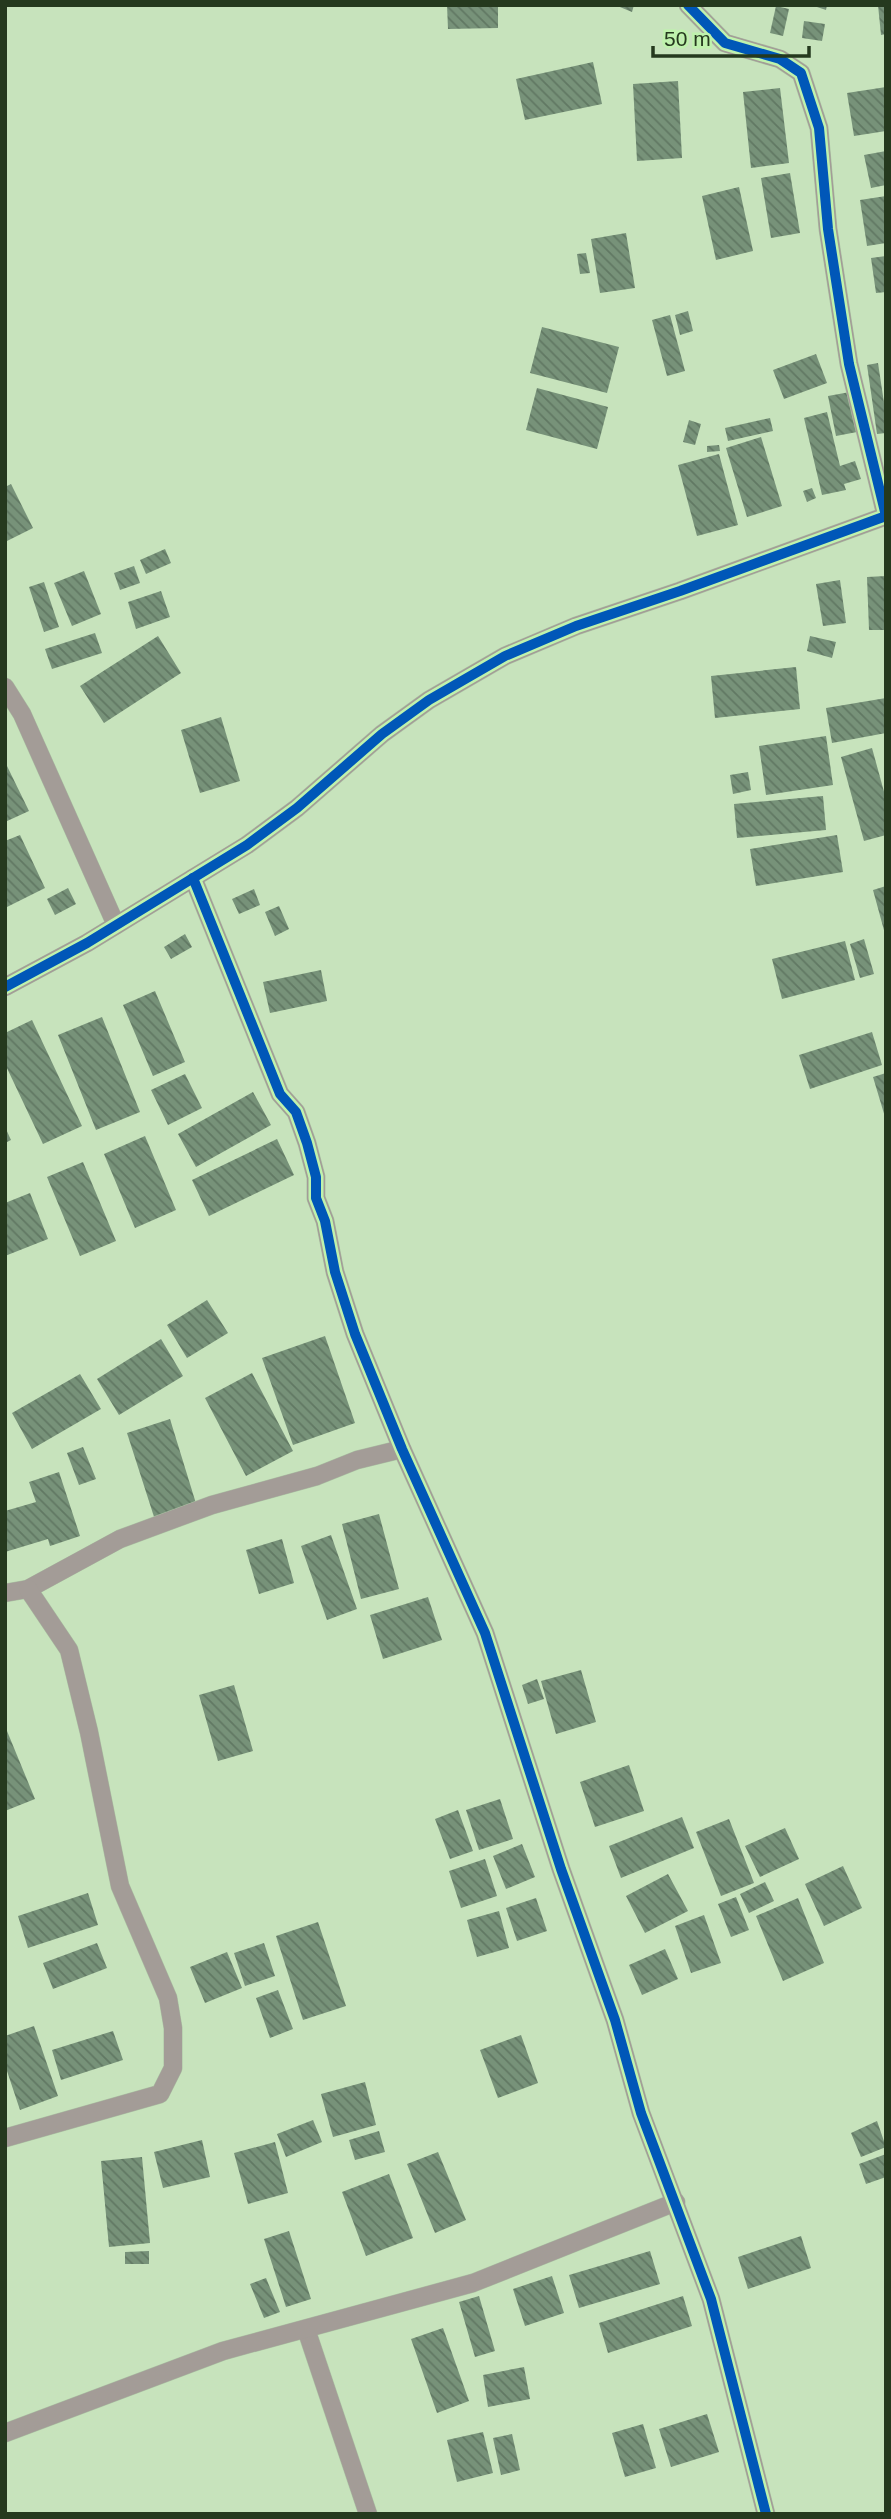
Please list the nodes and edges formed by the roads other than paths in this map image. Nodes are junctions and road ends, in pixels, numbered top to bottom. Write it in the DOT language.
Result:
graph roads {
  1 [pos="688,5"];
  2 [pos="5,687"];
  3 [pos="193,878"];
  4 [pos="116,925"];
  5 [pos="5,986"];
  6 [pos="401,1448"];
  7 [pos="28,1589"];
  8 [pos="5,1593"];
  9 [pos="5,2138"];
  10 [pos="676,2202"];
  11 [pos="306,2329"];
  12 [pos="5,2433"];
  13 [pos="368,2514"];
  14 [pos="766,2514"];
  1 -- 3 [label="street"];
  2 -- 4 [label="street"];
  3 -- 4 [label="street"];
  3 -- 6 [label="street"];
  4 -- 5 [label="street"];
  6 -- 7 [label="street"];
  6 -- 10 [label="street"];
  7 -- 8 [label="street"];
  7 -- 9 [label="street"];
  10 -- 11 [label="street"];
  10 -- 14 [label="street"];
  11 -- 12 [label="street"];
  11 -- 13 [label="street"];
}
